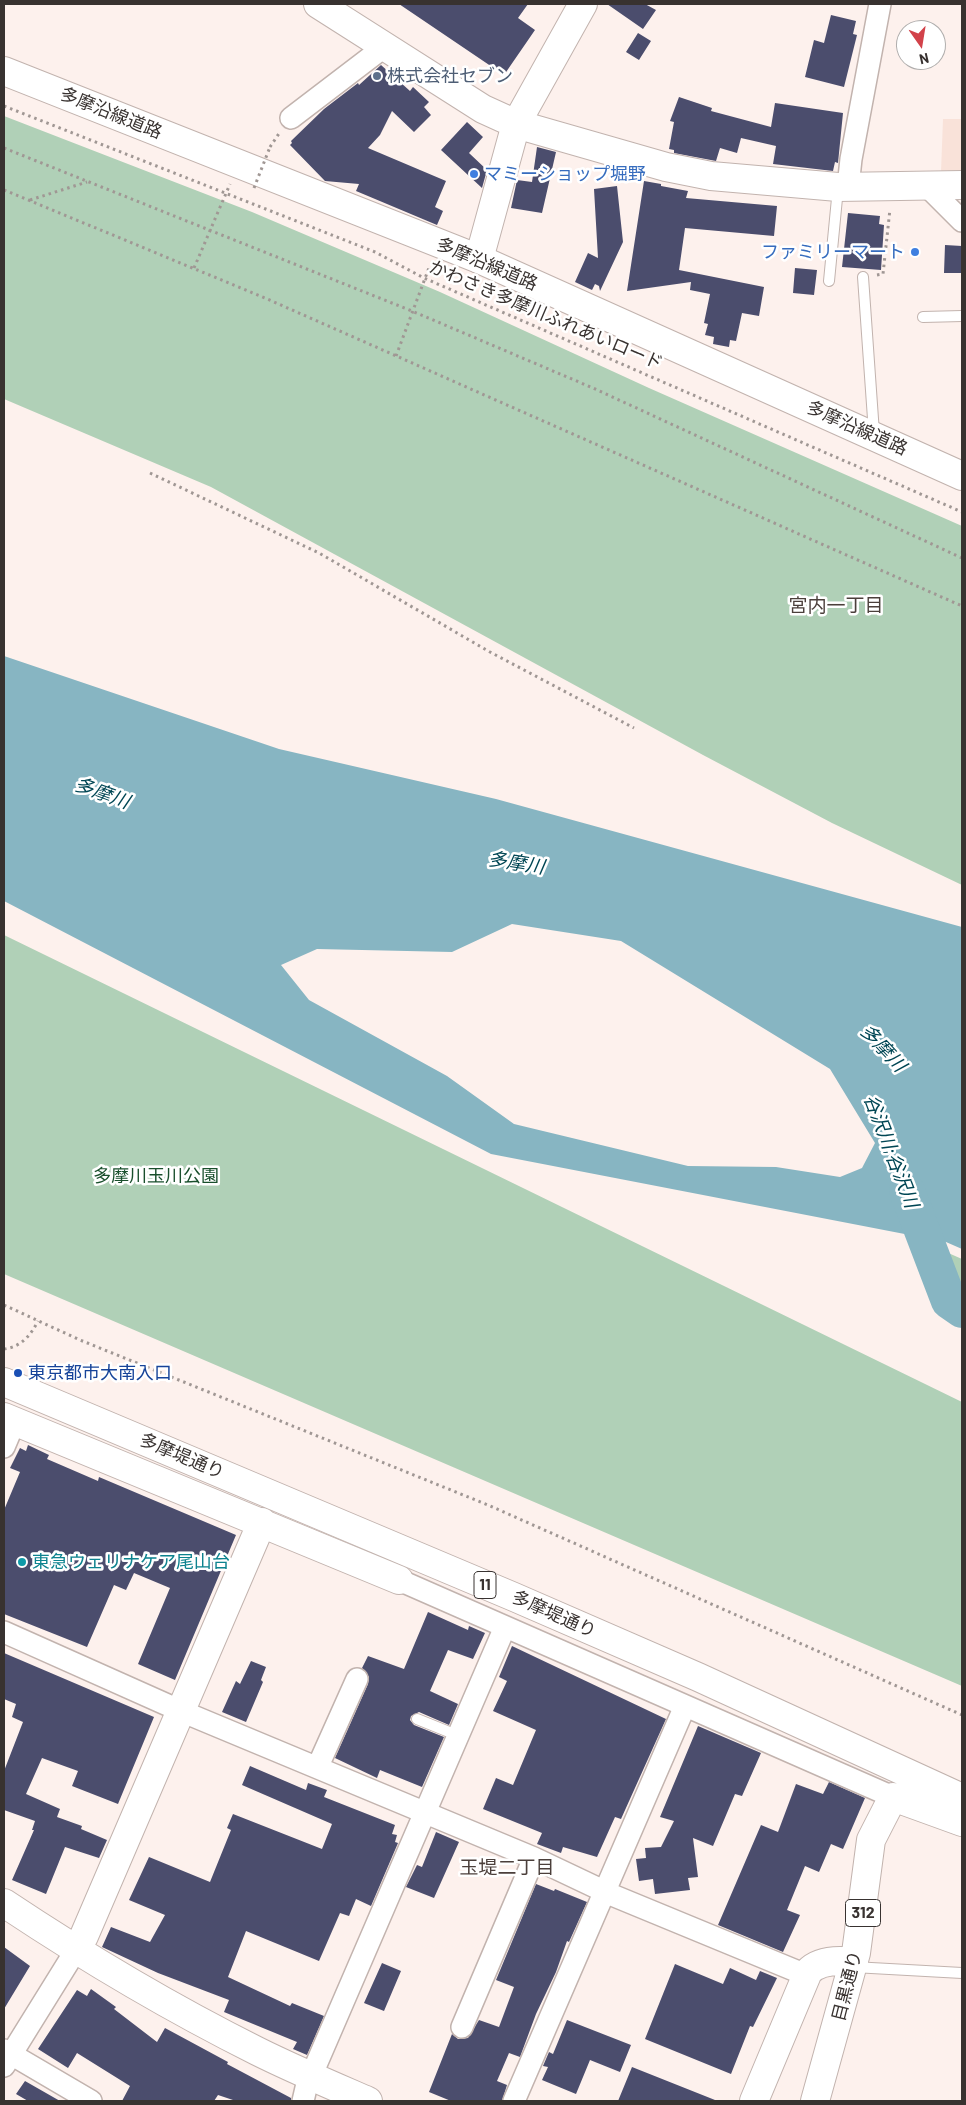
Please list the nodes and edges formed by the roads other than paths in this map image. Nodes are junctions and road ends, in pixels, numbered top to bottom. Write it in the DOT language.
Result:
graph roads {
  1 [pos="318,4"];
  2 [pos="583,4"];
  3 [pos="880,4"];
  4 [pos="384,47"];
  5 [pos="4,71"];
  6 [pos="291,118"];
  7 [pos="516,124"];
  8 [pos="962,185"];
  9 [pos="927,186"];
  10 [pos="843,187"];
  11 [pos="962,221"];
  12 [pos="480,259"];
  13 [pos="863,277"];
  14 [pos="829,281"];
  15 [pos="962,316"];
  16 [pos="923,317"];
  17 [pos="874,434"];
  18 [pos="962,476"];
  19 [pos="4,1382"];
  20 [pos="9,1419"];
  21 [pos="4,1447"];
  22 [pos="262,1522"];
  23 [pos="399,1580"];
  24 [pos="505,1627"];
  25 [pos="4,1632"];
  26 [pos="357,1679"];
  27 [pos="685,1706"];
  28 [pos="181,1711"];
  29 [pos="417,1718"];
  30 [pos="459,1736"];
  31 [pos="318,1766"];
  32 [pos="893,1797"];
  33 [pos="962,1798"];
  34 [pos="426,1812"];
  35 [pos="962,1822"];
  36 [pos="534,1858"];
  37 [pos="605,1891"];
  38 [pos="4,1903"];
  39 [pos="76,1950"];
  40 [pos="853,1964"];
  41 [pos="962,1973"];
  42 [pos="806,1975"];
  43 [pos="462,2027"];
  44 [pos="6,2057"];
  45 [pos="313,2076"];
  46 [pos="91,2101"];
  47 [pos="303,2101"];
  48 [pos="368,2101"];
  49 [pos="514,2101"];
  50 [pos="754,2101"];
  51 [pos="815,2101"];
  1 -- 4 [label="main road"];
  2 -- 7 [label="main road"];
  3 -- 10 [label="street"];
  4 -- 6 [label="street"];
  4 -- 7 [label="main road"];
  5 -- 12 [label="main road, 多摩沿線道路"];
  7 -- 10 [label="main road"];
  7 -- 12 [label="main road"];
  8 -- 9 [label="main road"];
  9 -- 10 [label="main road"];
  9 -- 11 [label="street"];
  10 -- 14 [label="lane"];
  12 -- 17 [label="main road, 多摩沿線道路"];
  13 -- 17 [label="lane"];
  15 -- 16 [label="lane"];
  17 -- 18 [label="main road, 多摩沿線道路"];
  19 -- 33 [label="main road, 多摩堤通り / 11"];
  20 -- 21 [label="street"];
  20 -- 22 [label="main road"];
  22 -- 23 [label="main road"];
  22 -- 28 [label="main road"];
  23 -- 24 [label="street"];
  24 -- 27 [label="street"];
  24 -- 30 [label="street"];
  25 -- 28 [label="street"];
  26 -- 31 [label="street"];
  27 -- 32 [label="street"];
  27 -- 37 [label="street"];
  28 -- 31 [label="street"];
  28 -- 39 [label="main road"];
  29 -- 30 [label="lane"];
  30 -- 34 [label="street"];
  31 -- 34 [label="street"];
  32 -- 35 [label="main road"];
  32 -- 40 [label="main road, 目黒通り / 312"];
  34 -- 36 [label="street"];
  34 -- 45 [label="street"];
  36 -- 37 [label="street"];
  36 -- 43 [label="street"];
  37 -- 42 [label="street"];
  37 -- 49 [label="street"];
  38 -- 39 [label="main road"];
  39 -- 44 [label="street"];
  39 -- 45 [label="main road"];
  40 -- 41 [label="lane"];
  40 -- 42 [label="main road"];
  40 -- 51 [label="main road, 目黒通り / 312"];
  42 -- 50 [label="main road"];
  44 -- 46 [label="street"];
  45 -- 47 [label="street"];
  45 -- 48 [label="main road"];
}
